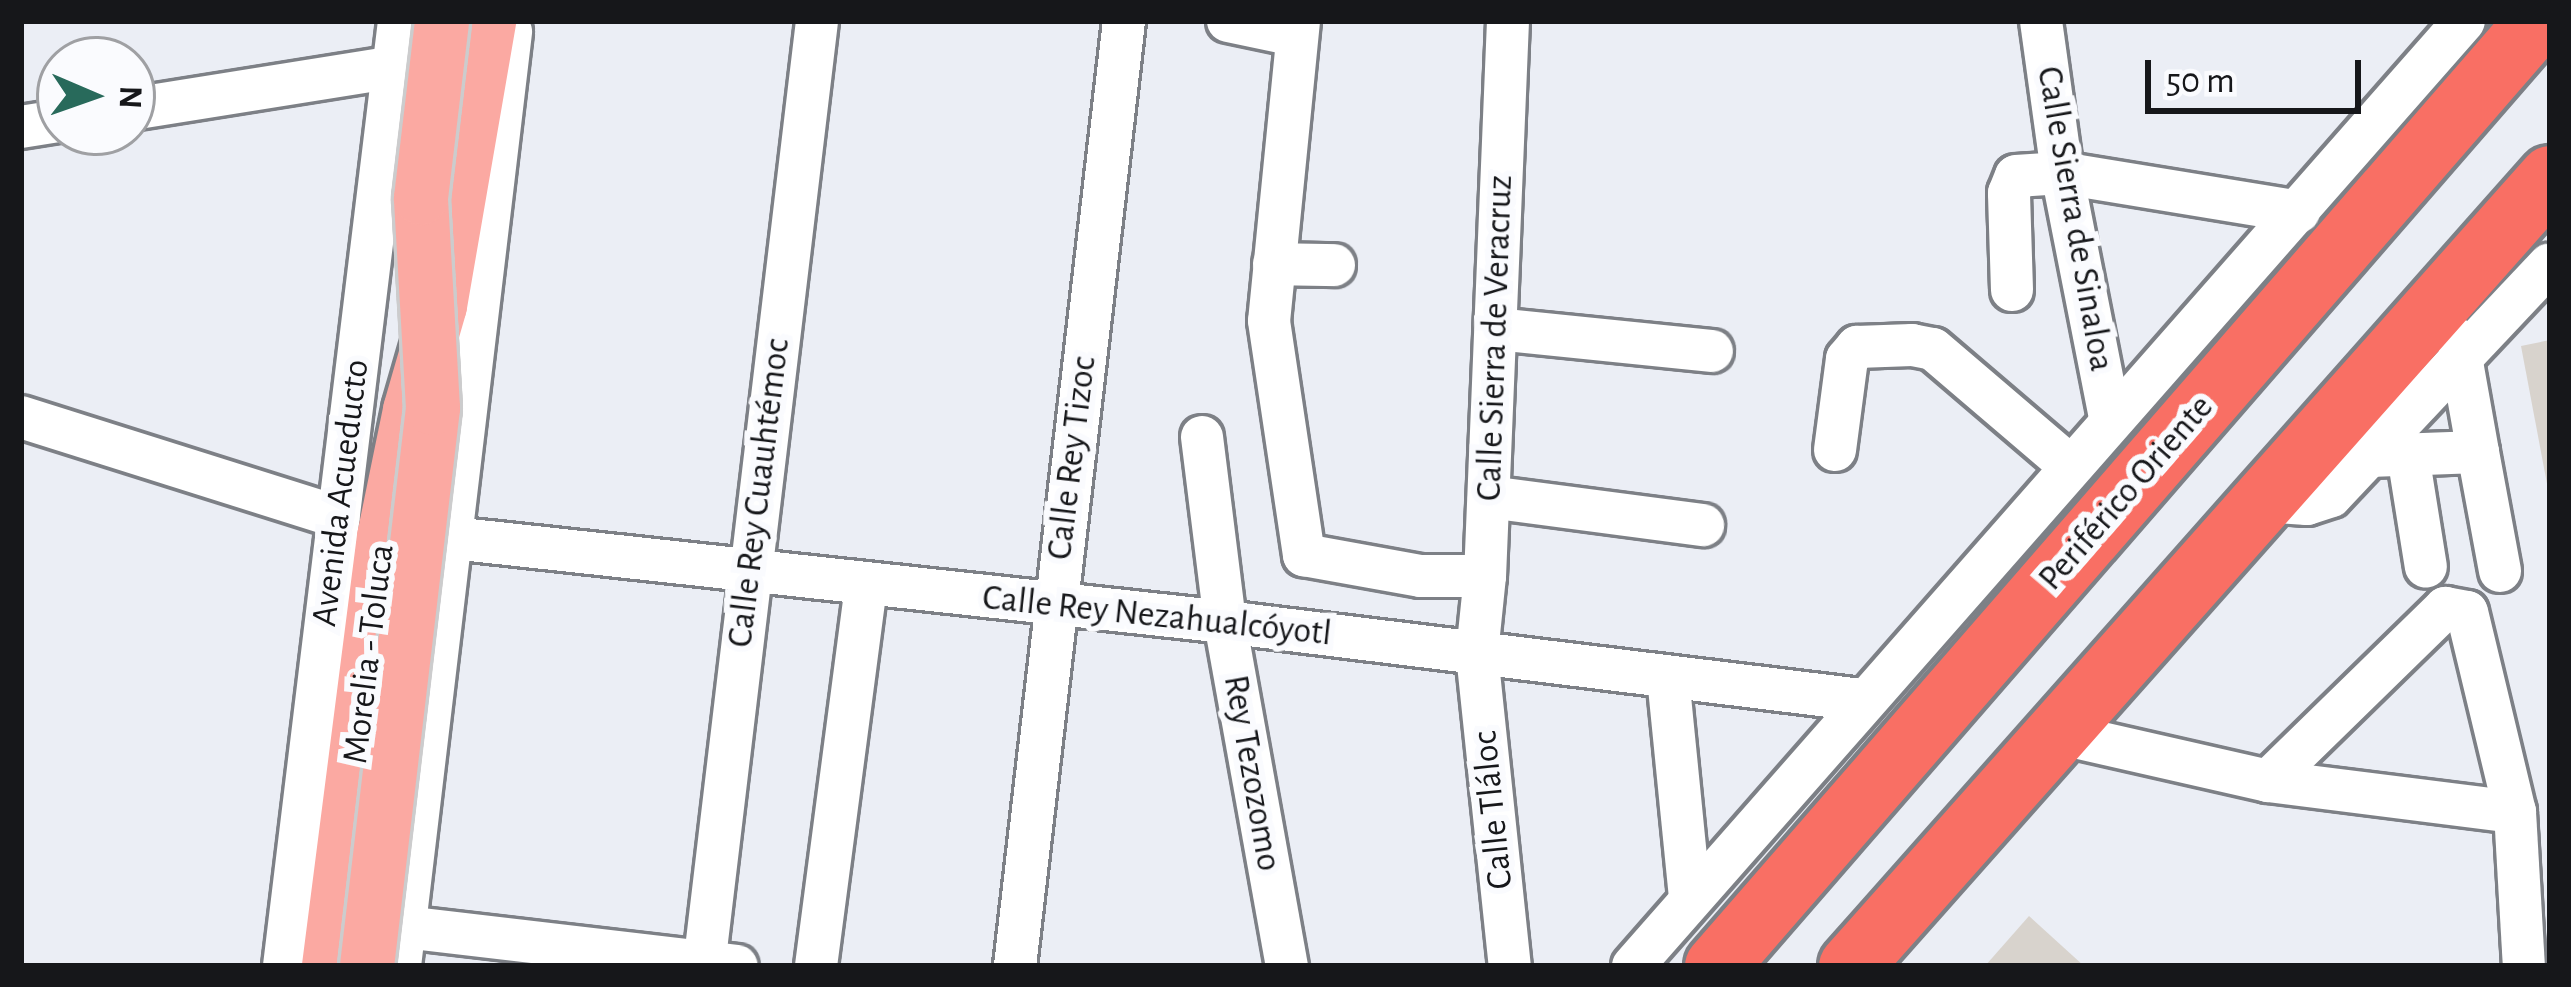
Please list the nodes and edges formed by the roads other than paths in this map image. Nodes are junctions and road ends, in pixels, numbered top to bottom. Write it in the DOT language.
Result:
graph roads {
  1 [pos="399,21"];
  2 [pos="442,21"];
  3 [pos="489,21"];
  4 [pos="513,21"];
  5 [pos="817,21"];
  6 [pos="1124,21"];
  7 [pos="1228,21"];
  8 [pos="1508,21"];
  9 [pos="2041,21"];
  10 [pos="2464,21"];
  11 [pos="2537,21"];
  12 [pos="1297,28"];
  13 [pos="393,67"];
  14 [pos="156,105"];
  15 [pos="2062,173"];
  16 [pos="2550,177"];
  17 [pos="2299,212"];
  18 [pos="2536,251"];
  19 [pos="1274,264"];
  20 [pos="1334,265"];
  21 [pos="2012,290"];
  22 [pos="2452,328"];
  23 [pos="1496,329"];
  24 [pos="1712,351"];
  25 [pos="21,417"];
  26 [pos="2110,418"];
  27 [pos="1202,436"];
  28 [pos="1835,449"];
  29 [pos="2478,452"];
  30 [pos="2389,455"];
  31 [pos="2069,464"];
  32 [pos="1489,496"];
  33 [pos="2263,501"];
  34 [pos="339,517"];
  35 [pos="1703,525"];
  36 [pos="452,538"];
  37 [pos="2426,567"];
  38 [pos="749,569"];
  39 [pos="2500,572"];
  40 [pos="1486,576"];
  41 [pos="866,584"];
  42 [pos="1055,605"];
  43 [pos="1226,622"];
  44 [pos="1477,654"];
  45 [pos="1668,677"];
  46 [pos="1861,700"];
  47 [pos="2057,733"];
  48 [pos="2268,781"];
  49 [pos="2515,812"];
  50 [pos="1690,899"];
  51 [pos="402,946"];
  52 [pos="715,964"];
  53 [pos="284,966"];
  54 [pos="328,966"];
  55 [pos="367,966"];
  56 [pos="816,966"];
  57 [pos="1015,966"];
  58 [pos="1287,966"];
  59 [pos="1510,966"];
  60 [pos="1633,966"];
  61 [pos="1716,966"];
  62 [pos="1850,966"];
  63 [pos="2524,966"];
  1 -- 13 [label="street, Avenida Acueducto"];
  2 -- 55 [label="main road, Morelia - Toluca, bridge"];
  3 -- 54 [label="main road, Morelia - Toluca, bridge"];
  4 -- 36 [label="street"];
  5 -- 38 [label="street, Calle Rey Cuauhtémoc"];
  6 -- 42 [label="street, Calle Rey Tizoc"];
  7 -- 12 [label="street"];
  8 -- 23 [label="street, Calle Sierra de Veracruz"];
  9 -- 15 [label="street, Calle Sierra de Sinaloa"];
  10 -- 17 [label="street"];
  11 -- 61 [label="highway, Periférico Oriente"];
  12 -- 19 [label="street"];
  13 -- 14 [label="street"];
  13 -- 34 [label="street, Avenida Acueducto"];
  15 -- 17 [label="street"];
  15 -- 21 [label="street"];
  15 -- 26 [label="street, Calle Sierra de Sinaloa"];
  16 -- 18 [label="highway"];
  17 -- 26 [label="street"];
  18 -- 22 [label="highway"];
  19 -- 20 [label="street"];
  19 -- 40 [label="street"];
  22 -- 29 [label="street"];
  22 -- 30 [label="street"];
  22 -- 33 [label="highway"];
  23 -- 24 [label="street"];
  23 -- 32 [label="street, Calle Sierra de Veracruz"];
  25 -- 34 [label="street"];
  26 -- 31 [label="street"];
  27 -- 43 [label="street, Rey Tezozomo"];
  28 -- 31 [label="street"];
  29 -- 30 [label="street"];
  29 -- 39 [label="street"];
  30 -- 33 [label="street"];
  30 -- 37 [label="street"];
  31 -- 46 [label="street"];
  32 -- 35 [label="street"];
  32 -- 40 [label="street, Calle Sierra de Veracruz"];
  33 -- 47 [label="highway"];
  34 -- 53 [label="street, Avenida Acueducto"];
  36 -- 38 [label="street, Calle Rey Nezahualcóyotl"];
  36 -- 51 [label="street"];
  38 -- 41 [label="street, Calle Rey Nezahualcóyotl"];
  38 -- 52 [label="street, Calle Rey Cuauhtémoc"];
  40 -- 44 [label="street, Calle Sierra de Veracruz"];
  41 -- 42 [label="street, Calle Rey Nezahualcóyotl"];
  41 -- 56 [label="street"];
  42 -- 43 [label="street, Calle Rey Nezahualcóyotl"];
  42 -- 57 [label="street, Calle Rey Tizoc"];
  43 -- 44 [label="street, Calle Rey Nezahualcóyotl"];
  43 -- 58 [label="street, Rey Tezozomo"];
  44 -- 45 [label="street, Calle Rey Nezahualcóyotl"];
  44 -- 59 [label="street, Calle Tláloc"];
  45 -- 46 [label="street, Calle Rey Nezahualcóyotl"];
  45 -- 50 [label="street"];
  46 -- 50 [label="street"];
  47 -- 48 [label="street"];
  47 -- 62 [label="highway"];
  48 -- 49 [label="street"];
  48 -- 49 [label="street"];
  49 -- 63 [label="street"];
  50 -- 60 [label="street"];
  51 -- 52 [label="street"];
}
